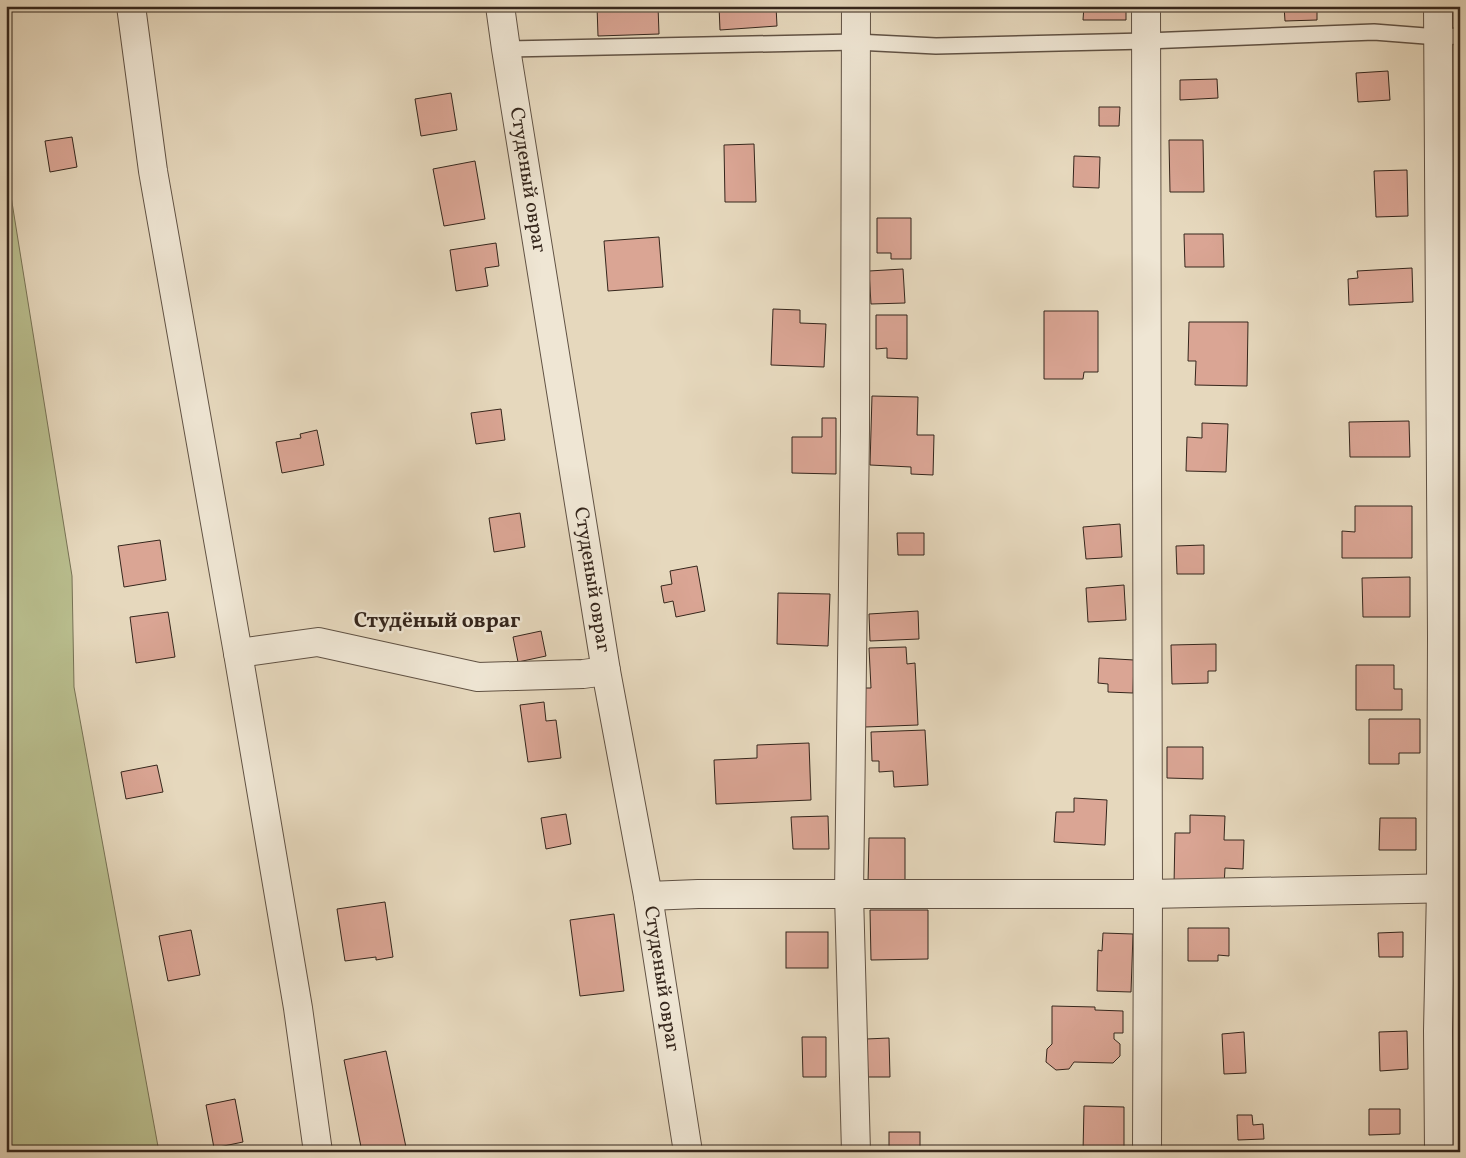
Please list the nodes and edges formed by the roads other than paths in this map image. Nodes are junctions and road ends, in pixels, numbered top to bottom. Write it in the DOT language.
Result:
graph roads {
  1 [pos="131,6"];
  2 [pos="500,6"];
  3 [pos="856,6"];
  4 [pos="1146,6"];
  5 [pos="1438,6"];
  6 [pos="1449,36"];
  7 [pos="1146,41"];
  8 [pos="856,42"];
  9 [pos="506,49"];
  10 [pos="238,653"];
  11 [pos="606,671"];
  12 [pos="1451,888"];
  13 [pos="849,894"];
  14 [pos="1148,894"];
  15 [pos="648,896"];
  16 [pos="318,1152"];
  17 [pos="688,1152"];
  18 [pos="856,1152"];
  19 [pos="1147,1152"];
  20 [pos="1439,1152"];
  1 -- 10 [label="street"];
  2 -- 9 [label="street, Студеный овраг"];
  3 -- 8 [label="street"];
  4 -- 7 [label="street"];
  5 -- 6 [label="street"];
  6 -- 7 [label="lane"];
  6 -- 12 [label="street"];
  7 -- 8 [label="lane"];
  7 -- 14 [label="street"];
  8 -- 9 [label="lane"];
  8 -- 13 [label="street"];
  9 -- 11 [label="street, Студеный овраг"];
  10 -- 11 [label="street"];
  10 -- 16 [label="street"];
  11 -- 15 [label="street, Студеный овраг"];
  12 -- 14 [label="street"];
  12 -- 20 [label="street"];
  13 -- 14 [label="street"];
  13 -- 15 [label="street"];
  13 -- 18 [label="street"];
  14 -- 19 [label="street"];
  15 -- 17 [label="street, Студеный овраг"];
}
